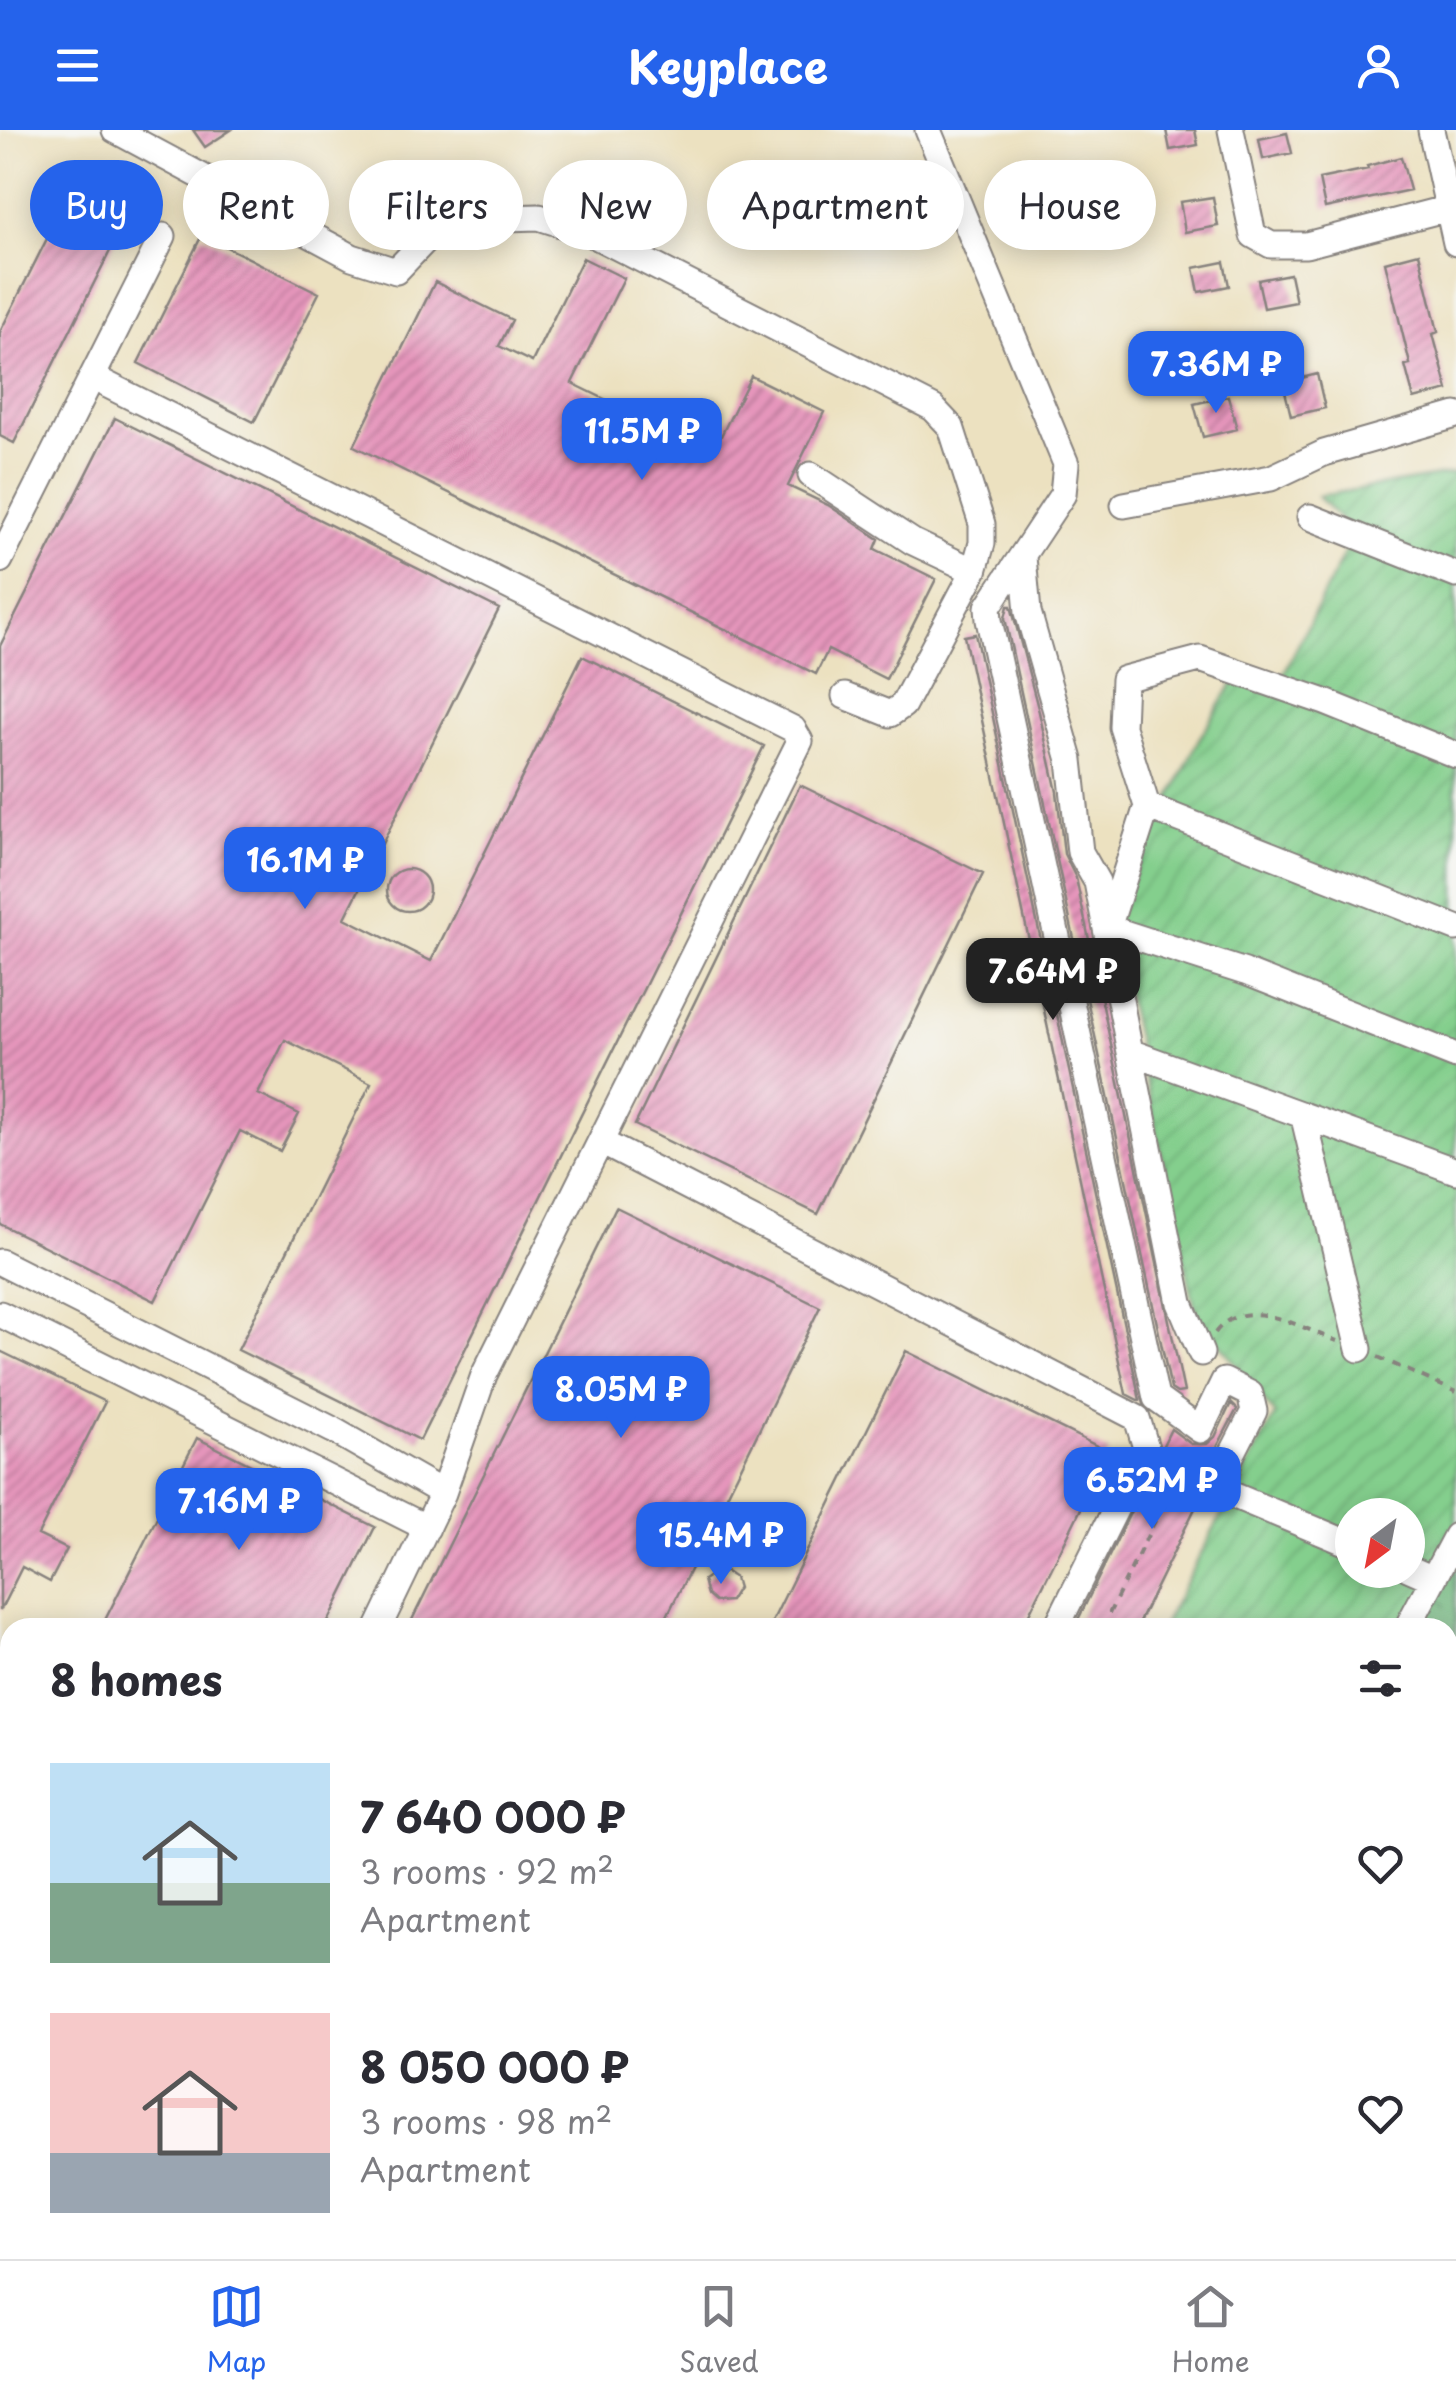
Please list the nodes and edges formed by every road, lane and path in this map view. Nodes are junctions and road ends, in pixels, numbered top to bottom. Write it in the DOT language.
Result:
graph roads {
  1 [pos="115,130"];
  2 [pos="928,130"];
  3 [pos="1231,130"];
  4 [pos="1431,130"];
  5 [pos="1452,207"];
  6 [pos="164,236"];
  7 [pos="1456,243"];
  8 [pos="92,377"];
  9 [pos="1456,415"];
  10 [pos="811,475"];
  11 [pos="1124,505"];
  12 [pos="1310,517"];
  13 [pos="1023,557"];
  14 [pos="0,560"];
  15 [pos="974,572"];
  16 [pos="1456,575"];
  17 [pos="845,696"];
  18 [pos="1456,755"];
  19 [pos="1147,806"];
  20 [pos="1108,928"];
  21 [pos="1456,928"];
  22 [pos="1130,1052"];
  23 [pos="1456,1056"];
  24 [pos="1304,1118"];
  25 [pos="1144,1129"];
  26 [pos="1100,1138"];
  27 [pos="601,1142"];
  28 [pos="1456,1172"];
  29 [pos="0,1262"];
  30 [pos="0,1314"];
  31 [pos="1359,1348"];
  32 [pos="1200,1352"];
  33 [pos="443,1493"];
  34 [pos="426,1528"];
  35 [pos="1456,1536"];
  36 [pos="1335,1538"];
  37 [pos="1425,1575"];
  38 [pos="1433,1579"];
  39 [pos="383,1618"];
  40 [pos="1061,1618"];
  41 [pos="1412,1618"];
  1 -- 15 [label="street"];
  2 -- 13 [label="street"];
  3 -- 5 [label="street"];
  4 -- 5 [label="street"];
  5 -- 7 [label="street"];
  6 -- 8 [label="street"];
  8 -- 14 [label="street"];
  8 -- 27 [label="street"];
  9 -- 11 [label="street"];
  10 -- 15 [label="street"];
  12 -- 16 [label="street"];
  13 -- 20 [label="street"];
  13 -- 26 [label="street"];
  15 -- 17 [label="street"];
  18 -- 19 [label="street"];
  19 -- 20 [label="street"];
  19 -- 21 [label="street"];
  20 -- 22 [label="street"];
  20 -- 23 [label="street"];
  22 -- 24 [label="street"];
  22 -- 25 [label="street"];
  24 -- 28 [label="street"];
  24 -- 31 [label="street"];
  25 -- 26 [label="street"];
  25 -- 32 [label="street"];
  26 -- 36 [label="street"];
  27 -- 33 [label="street"];
  27 -- 40 [label="street"];
  29 -- 33 [label="street"];
  30 -- 34 [label="street"];
  33 -- 34 [label="street"];
  34 -- 39 [label="street"];
  35 -- 38 [label="street"];
  37 -- 38 [label="street"];
  38 -- 41 [label="street"];
}
